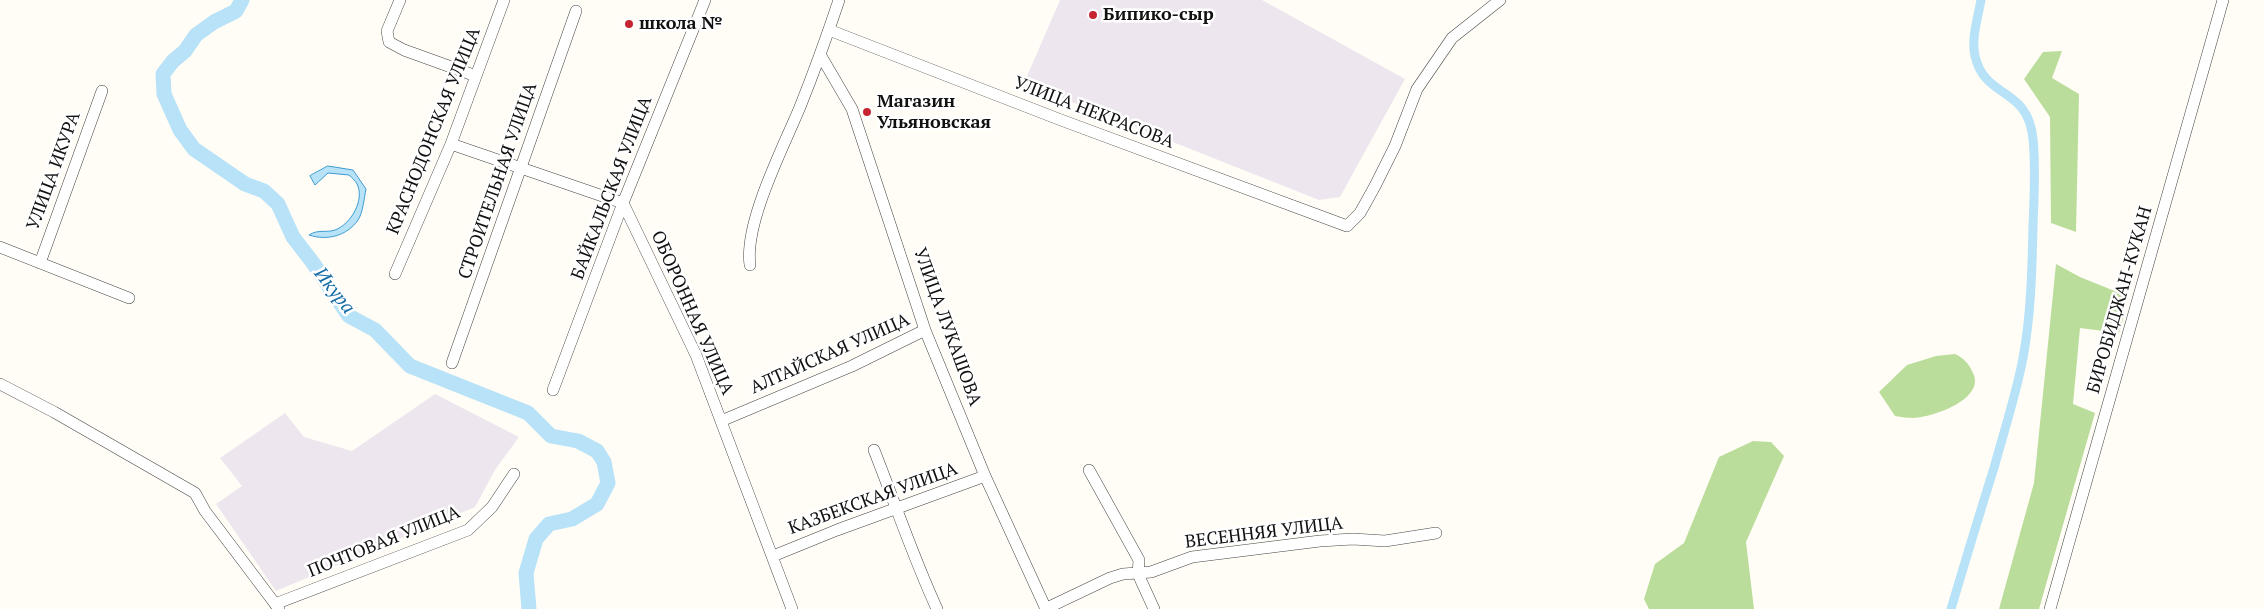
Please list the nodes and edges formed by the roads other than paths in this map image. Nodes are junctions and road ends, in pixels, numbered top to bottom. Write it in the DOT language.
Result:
graph roads {
  1 [pos="400,0"];
  2 [pos="504,0"];
  3 [pos="705,0"];
  4 [pos="840,0"];
  5 [pos="1500,0"];
  6 [pos="2223,0"];
  7 [pos="576,11"];
  8 [pos="829,30"];
  9 [pos="821,56"];
  10 [pos="476,76"];
  11 [pos="102,91"];
  12 [pos="450,144"];
  13 [pos="521,168"];
  14 [pos="623,203"];
  15 [pos="0,247"];
  16 [pos="40,263"];
  17 [pos="750,265"];
  18 [pos="395,274"];
  19 [pos="129,298"];
  20 [pos="925,330"];
  21 [pos="452,363"];
  22 [pos="0,384"];
  23 [pos="553,390"];
  24 [pos="721,422"];
  25 [pos="874,450"];
  26 [pos="1088,470"];
  27 [pos="514,474"];
  28 [pos="985,476"];
  29 [pos="898,509"];
  30 [pos="1436,533"];
  31 [pos="773,556"];
  32 [pos="1138,574"];
  33 [pos="277,606"];
  34 [pos="792,609"];
  35 [pos="937,609"];
  36 [pos="1046,609"];
  37 [pos="1154,609"];
  38 [pos="2050,609"];
  1 -- 10 [label="street"];
  2 -- 10 [label="street, КРАСНОДОНСКАЯ УЛИЦА"];
  3 -- 14 [label="street, БАЙКАЛЬСКАЯ УЛИЦА"];
  4 -- 8 [label="street"];
  5 -- 8 [label="street, УЛИЦА НЕКРАСОВА"];
  6 -- 38 [label="street, БИРОБИДЖАН-КУКАН"];
  7 -- 13 [label="street, СТРОИТЕЛЬНАЯ УЛИЦА"];
  8 -- 9 [label="street"];
  9 -- 17 [label="street"];
  9 -- 20 [label="street, УЛИЦА ЛУКАШОВА"];
  10 -- 12 [label="street, КРАСНОДОНСКАЯ УЛИЦА"];
  11 -- 16 [label="street, УЛИЦА ИКУРА"];
  12 -- 13 [label="street"];
  12 -- 18 [label="street, КРАСНОДОНСКАЯ УЛИЦА"];
  13 -- 14 [label="street"];
  13 -- 21 [label="street, СТРОИТЕЛЬНАЯ УЛИЦА"];
  14 -- 23 [label="street, БАЙКАЛЬСКАЯ УЛИЦА"];
  14 -- 24 [label="street, ОБОРОННАЯ УЛИЦА"];
  15 -- 16 [label="street"];
  16 -- 19 [label="street"];
  20 -- 24 [label="street, АЛТАЙСКАЯ УЛИЦА"];
  20 -- 28 [label="street, УЛИЦА ЛУКАШОВА"];
  22 -- 33 [label="street"];
  24 -- 31 [label="street, ОБОРОННАЯ УЛИЦА"];
  25 -- 29 [label="street"];
  26 -- 32 [label="street"];
  27 -- 33 [label="street, ПОЧТОВАЯ УЛИЦА"];
  28 -- 29 [label="street, КАЗБЕКСКАЯ УЛИЦА"];
  28 -- 36 [label="street, УЛИЦА ЛУКАШОВА"];
  29 -- 31 [label="street, КАЗБЕКСКАЯ УЛИЦА"];
  29 -- 35 [label="street"];
  30 -- 32 [label="street, ВЕСЕННЯЯ УЛИЦА"];
  31 -- 34 [label="street, ОБОРОННАЯ УЛИЦА"];
  32 -- 36 [label="street, ВЕСЕННЯЯ УЛИЦА"];
  32 -- 37 [label="street"];
}
